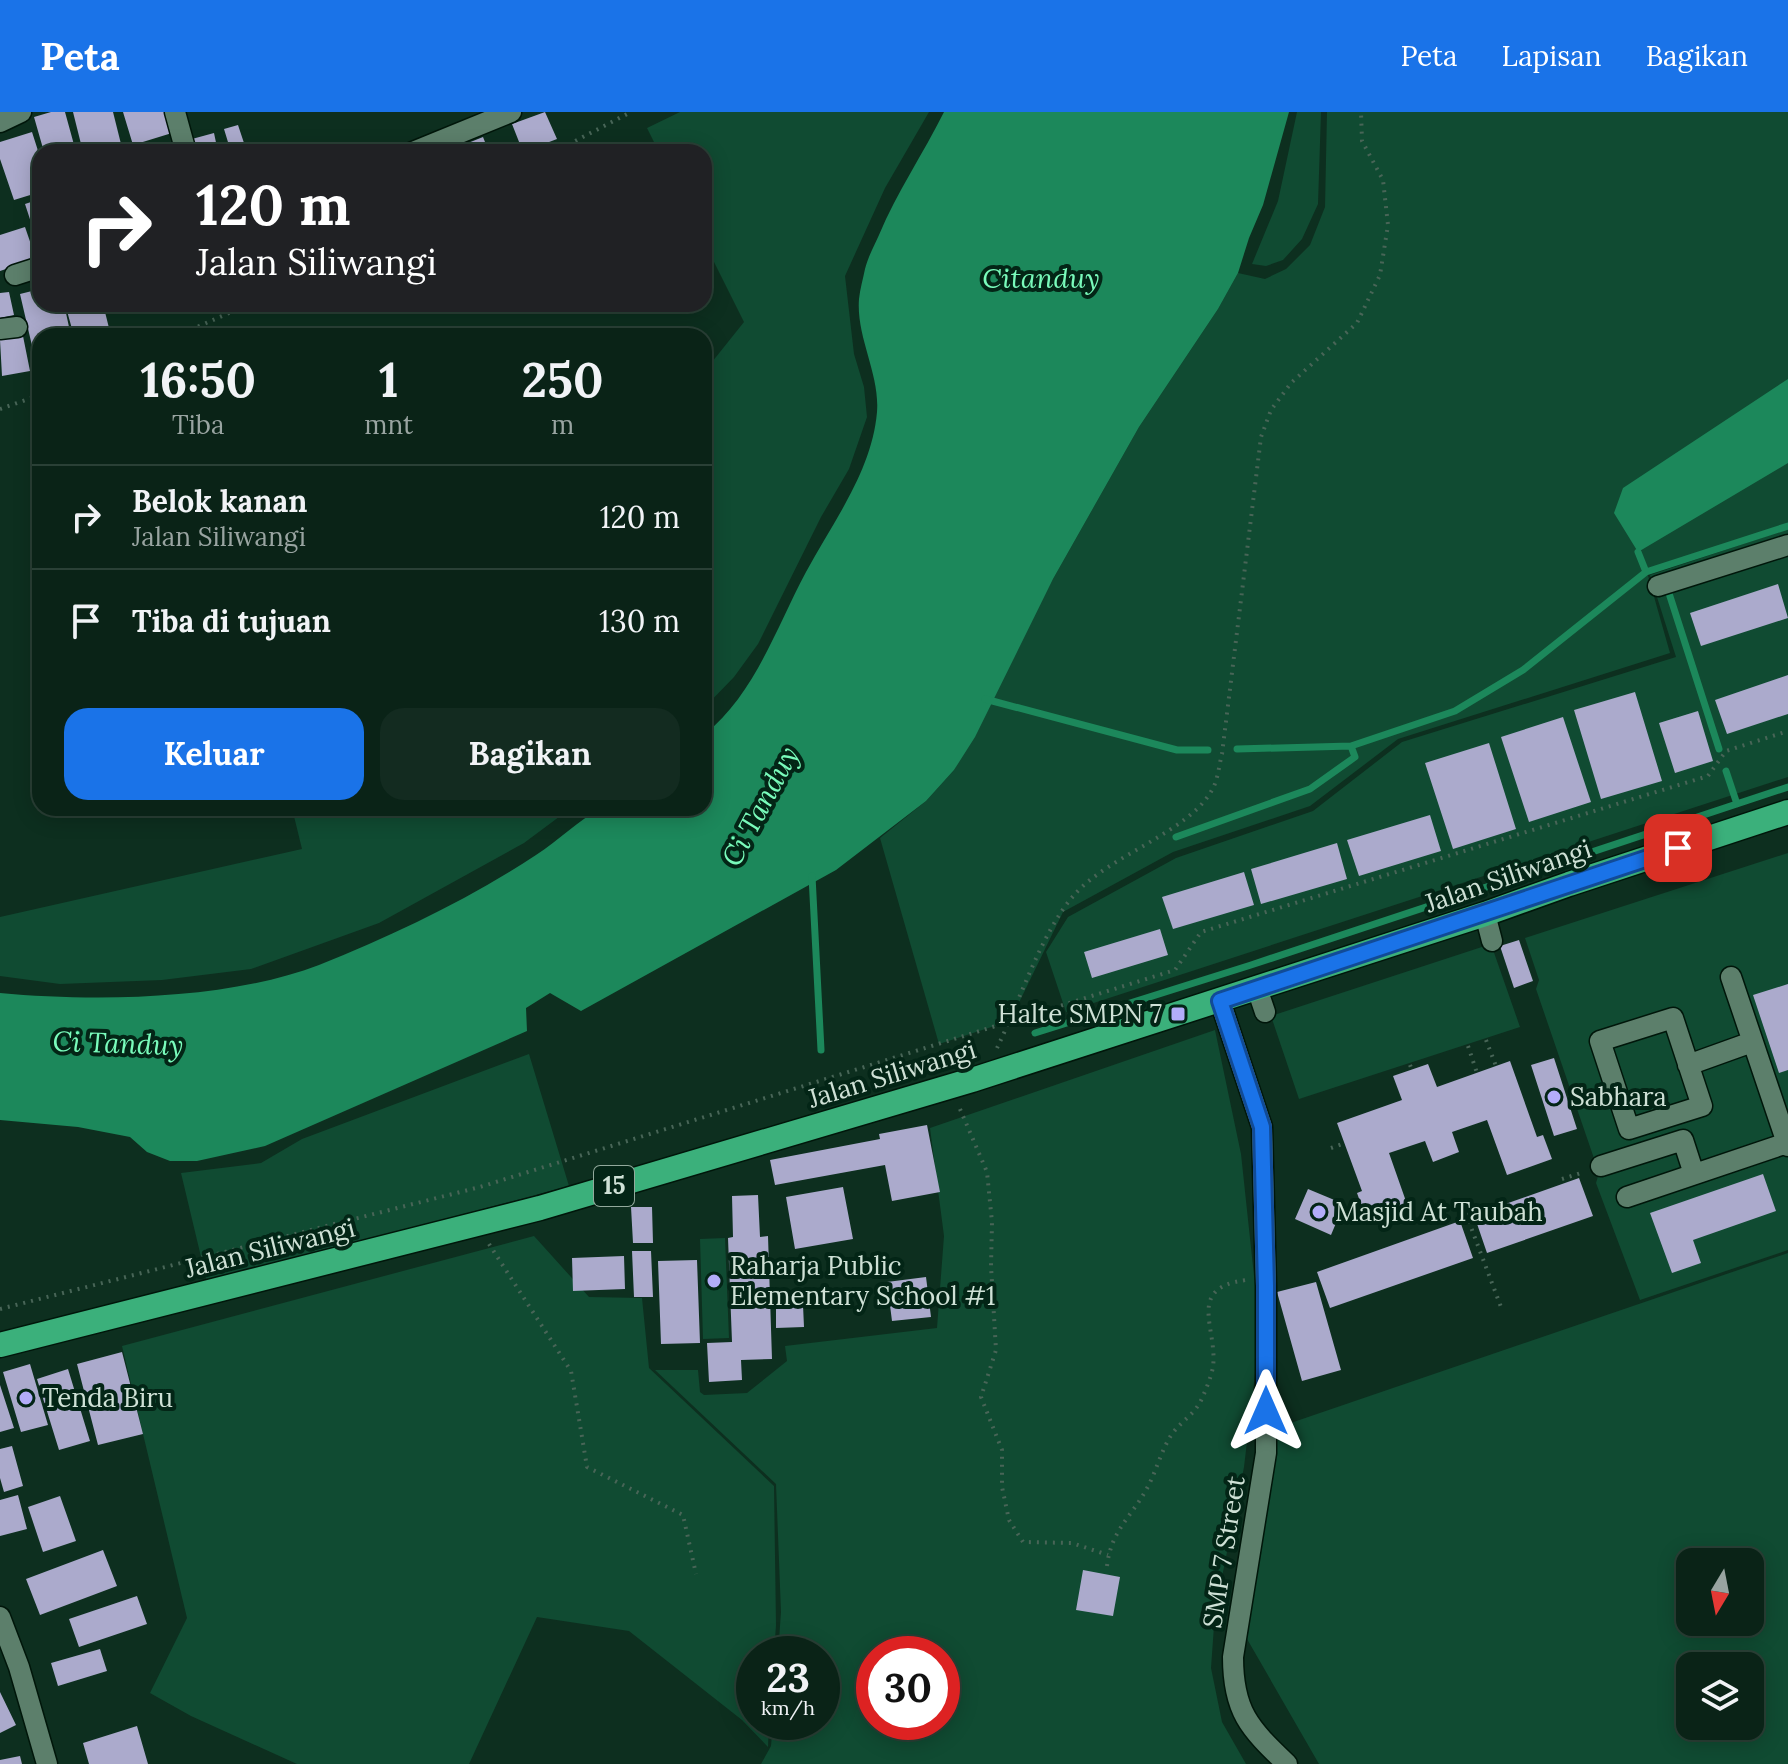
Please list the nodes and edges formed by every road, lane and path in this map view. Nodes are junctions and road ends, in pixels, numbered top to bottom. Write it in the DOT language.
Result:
graph roads {
  1 [pos="21,112"];
  2 [pos="175,112"];
  3 [pos="511,112"];
  4 [pos="631,112"];
  5 [pos="1361,112"];
  6 [pos="0,122"];
  7 [pos="184,144"];
  8 [pos="433,144"];
  9 [pos="569,144"];
  10 [pos="32,270"];
  11 [pos="15,275"];
  12 [pos="232,312"];
  13 [pos="194,328"];
  14 [pos="32,398"];
  15 [pos="0,409"];
  16 [pos="1788,545"];
  17 [pos="1658,586"];
  18 [pos="1788,731"];
  19 [pos="1788,812"];
  20 [pos="1485,914"];
  21 [pos="1492,941"];
  22 [pos="1731,977"];
  23 [pos="1257,988"];
  24 [pos="1220,1001"];
  25 [pos="1265,1012"];
  26 [pos="1010,1021"];
  27 [pos="1486,1040"];
  28 [pos="1752,1042"];
  29 [pos="1468,1046"];
  30 [pos="1688,1065"];
  31 [pos="1496,1066"];
  32 [pos="1477,1073"];
  33 [pos="984,1075"];
  34 [pos="952,1086"];
  35 [pos="1673,1115"];
  36 [pos="1683,1140"];
  37 [pos="1345,1143"];
  38 [pos="1787,1145"];
  39 [pos="1331,1148"];
  40 [pos="1601,1166"];
  41 [pos="1694,1174"];
  42 [pos="1627,1197"];
  43 [pos="1466,1214"];
  44 [pos="483,1223"];
  45 [pos="1266,1286"];
  46 [pos="1501,1307"];
  47 [pos="0,1309"];
  48 [pos="0,1345"];
  49 [pos="1108,1555"];
  50 [pos="1107,1566"];
  51 [pos="696,1574"];
  52 [pos="0,1617"];
  53 [pos="10,1669"];
  54 [pos="47,1764"];
  55 [pos="1287,1764"];
  1 -- 6 [label="street"];
  2 -- 7 [label="street"];
  3 -- 8 [label="street"];
  4 -- 9 [label="path"];
  5 -- 26 [label="path"];
  10 -- 11 [label="street"];
  12 -- 13 [label="path"];
  14 -- 15 [label="path"];
  16 -- 17 [label="street"];
  18 -- 26 [label="path"];
  19 -- 20 [label="highway, Jalan Siliwangi / 15"];
  20 -- 21 [label="street"];
  20 -- 23 [label="highway, Jalan Siliwangi / 15"];
  22 -- 28 [label="street"];
  23 -- 24 [label="highway, Jalan Siliwangi / 15"];
  23 -- 25 [label="street"];
  24 -- 33 [label="highway, Jalan Siliwangi / 15"];
  24 -- 45 [label="street, SMP 7 Street"];
  26 -- 33 [label="path"];
  26 -- 47 [label="path"];
  27 -- 31 [label="path"];
  28 -- 30 [label="street"];
  28 -- 38 [label="street"];
  29 -- 32 [label="path"];
  30 -- 35 [label="street"];
  30 -- 35 [label="street"];
  33 -- 34 [label="highway, Jalan Siliwangi / 15"];
  34 -- 44 [label="highway, Jalan Siliwangi / 15"];
  34 -- 49 [label="path"];
  35 -- 36 [label="street"];
  36 -- 40 [label="street"];
  36 -- 41 [label="street"];
  37 -- 39 [label="path"];
  38 -- 41 [label="street"];
  41 -- 42 [label="street"];
  43 -- 46 [label="path"];
  44 -- 48 [label="highway, Jalan Siliwangi / 15"];
  44 -- 51 [label="path"];
  45 -- 49 [label="path"];
  45 -- 55 [label="street, SMP 7 Street"];
  49 -- 50 [label="path"];
  52 -- 53 [label="street"];
  53 -- 54 [label="street"];
}
